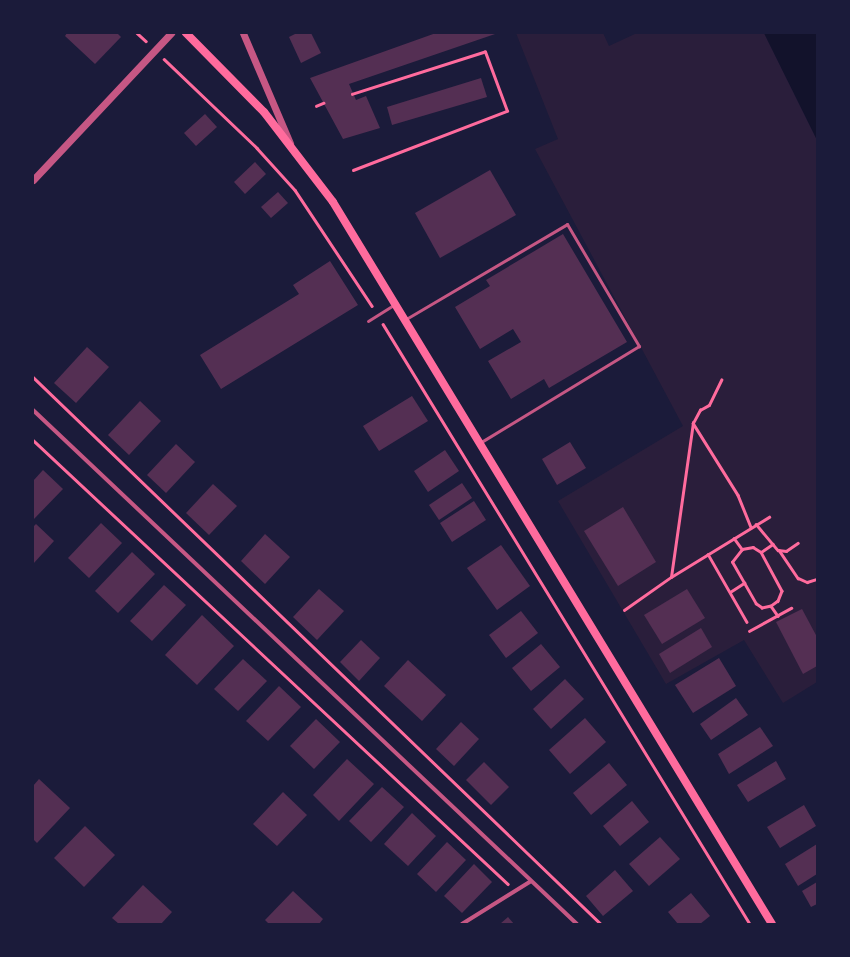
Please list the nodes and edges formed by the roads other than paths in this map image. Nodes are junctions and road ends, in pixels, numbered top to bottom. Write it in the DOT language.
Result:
graph roads {
  1 [pos="171,33"];
  2 [pos="186,33"];
  3 [pos="243,33"];
  4 [pos="290,143"];
  5 [pos="33,180"];
  6 [pos="396,303"];
  7 [pos="406,319"];
  8 [pos="368,321"];
  9 [pos="33,410"];
  10 [pos="481,442"];
  11 [pos="531,881"];
  12 [pos="462,924"];
  13 [pos="577,924"];
  14 [pos="772,924"];
  1 -- 5 [label="street"];
  2 -- 4 [label="main road"];
  3 -- 4 [label="street"];
  4 -- 6 [label="main road"];
  6 -- 7 [label="main road"];
  6 -- 8 [label="lane"];
  7 -- 10 [label="main road"];
  7 -- 10 [label="lane"];
  9 -- 11 [label="street"];
  10 -- 14 [label="main road"];
  11 -- 12 [label="street"];
  11 -- 13 [label="street"];
}
